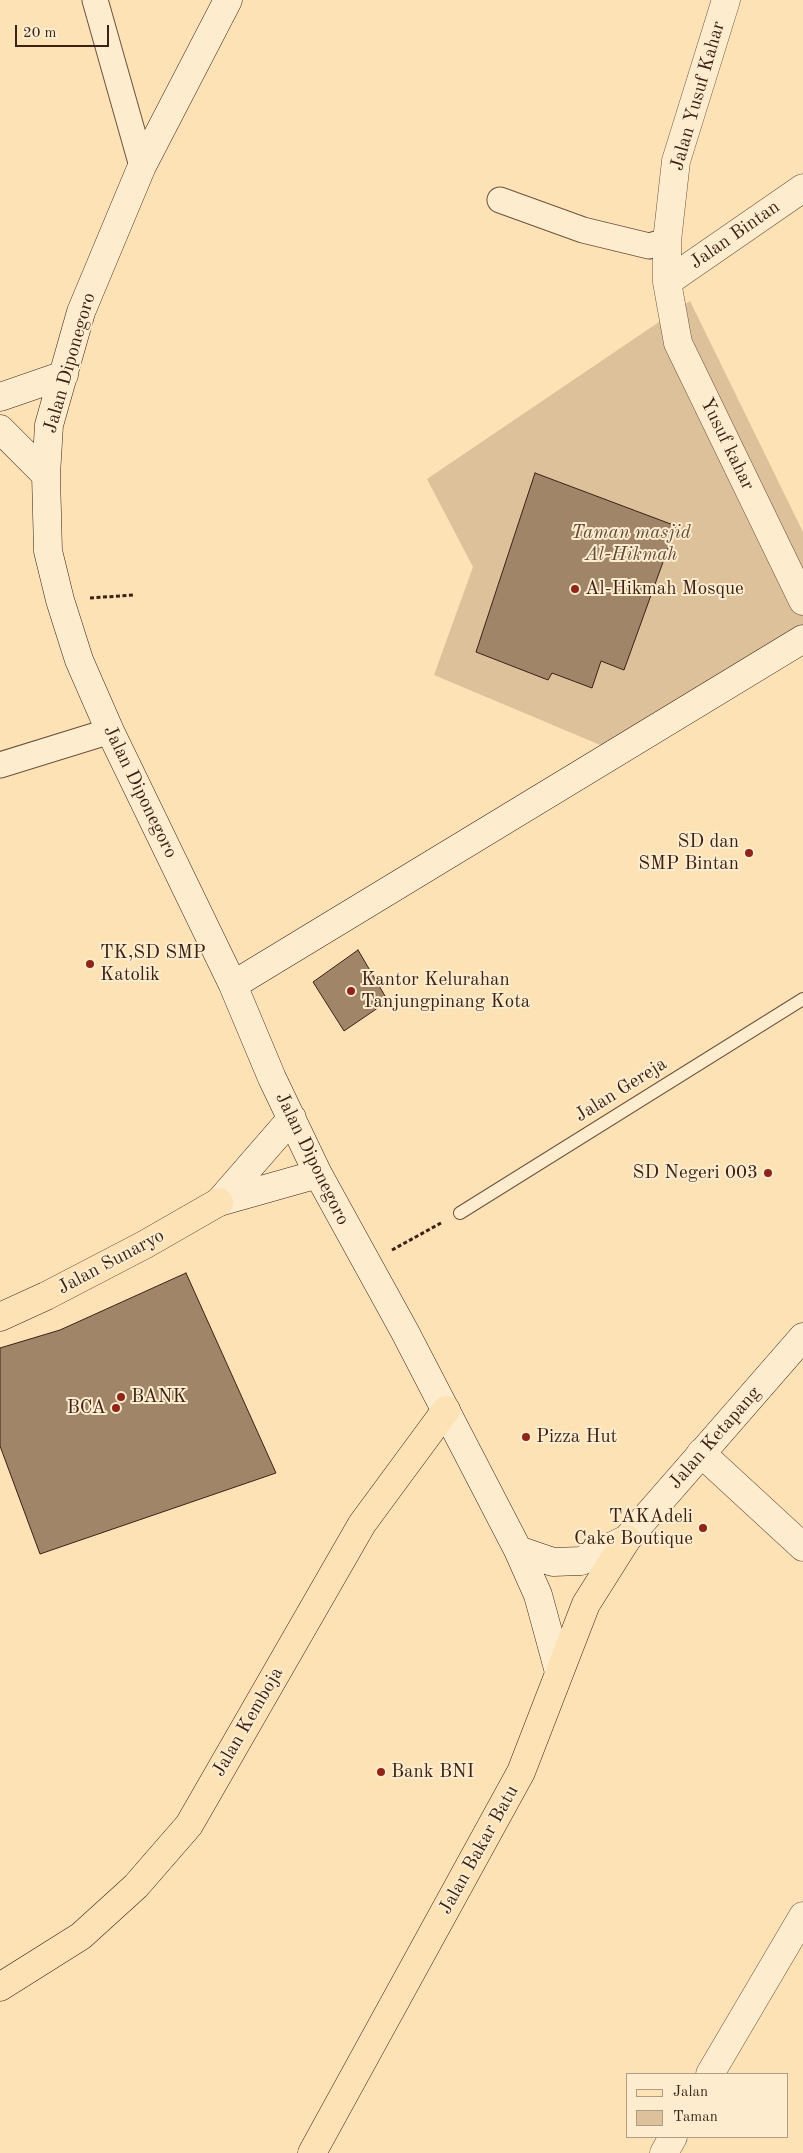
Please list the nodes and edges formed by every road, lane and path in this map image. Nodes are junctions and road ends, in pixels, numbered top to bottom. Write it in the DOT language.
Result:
graph roads {
  1 [pos="95,0"];
  2 [pos="228,0"];
  3 [pos="726,0"];
  4 [pos="142,166"];
  5 [pos="803,188"];
  6 [pos="500,200"];
  7 [pos="667,241"];
  8 [pos="667,282"];
  9 [pos="64,375"];
  10 [pos="0,397"];
  11 [pos="0,429"];
  12 [pos="46,476"];
  13 [pos="134,595"];
  14 [pos="60,600"];
  15 [pos="803,601"];
  16 [pos="803,639"];
  17 [pos="110,731"];
  18 [pos="0,765"];
  19 [pos="233,985"];
  20 [pos="803,999"];
  21 [pos="292,1118"];
  22 [pos="318,1174"];
  23 [pos="219,1202"];
  24 [pos="460,1213"];
  25 [pos="366,1264"];
  26 [pos="0,1317"];
  27 [pos="803,1337"];
  28 [pos="446,1410"];
  29 [pos="701,1454"];
  30 [pos="627,1539"];
  31 [pos="803,1547"];
  32 [pos="518,1550"];
  33 [pos="559,1672"];
  34 [pos="803,1916"];
  35 [pos="0,1987"];
  36 [pos="711,2073"];
  37 [pos="672,2138"];
  38 [pos="312,2153"];
  39 [pos="664,2153"];
  1 -- 4 [label="street"];
  2 -- 4 [label="main road, Jalan Diponegoro"];
  3 -- 7 [label="main road, Jalan Yusuf Kahar"];
  4 -- 9 [label="main road, Jalan Diponegoro"];
  5 -- 8 [label="main road, Jalan Bintan"];
  6 -- 7 [label="street"];
  7 -- 8 [label="main road, Jalan Yusuf Kahar"];
  8 -- 15 [label="main road, Yusuf kahar"];
  9 -- 10 [label="main road"];
  9 -- 12 [label="main road, Jalan Diponegoro"];
  11 -- 12 [label="main road"];
  12 -- 14 [label="main road, Jalan Diponegoro"];
  13 -- 14 [label="path"];
  14 -- 17 [label="main road, Jalan Diponegoro"];
  16 -- 19 [label="main road"];
  17 -- 18 [label="street"];
  17 -- 19 [label="main road, Jalan Diponegoro"];
  19 -- 21 [label="main road, Jalan Diponegoro"];
  20 -- 24 [label="lane, Jalan Gereja"];
  21 -- 22 [label="main road, Jalan Diponegoro"];
  21 -- 23 [label="main road, Jalan Sunaryo"];
  22 -- 23 [label="main road, Jalan Sunaryo"];
  22 -- 25 [label="main road, Jalan Diponegoro"];
  23 -- 26 [label="main road, Jalan Sunaryo"];
  24 -- 25 [label="path"];
  25 -- 28 [label="main road, Jalan Diponegoro"];
  27 -- 29 [label="main road, Jalan Ketapang"];
  28 -- 32 [label="main road, Jalan Diponegoro"];
  28 -- 35 [label="main road, Jalan Kemboja"];
  29 -- 30 [label="main road, Jalan Ketapang"];
  29 -- 31 [label="main road"];
  30 -- 32 [label="main road"];
  30 -- 33 [label="main road, Jalan Bakar Batu"];
  32 -- 33 [label="main road, Jalan Diponegoro"];
  33 -- 38 [label="main road, Jalan Bakar Batu"];
  34 -- 36 [label="main road"];
  37 -- 39 [label="main road"];
}
